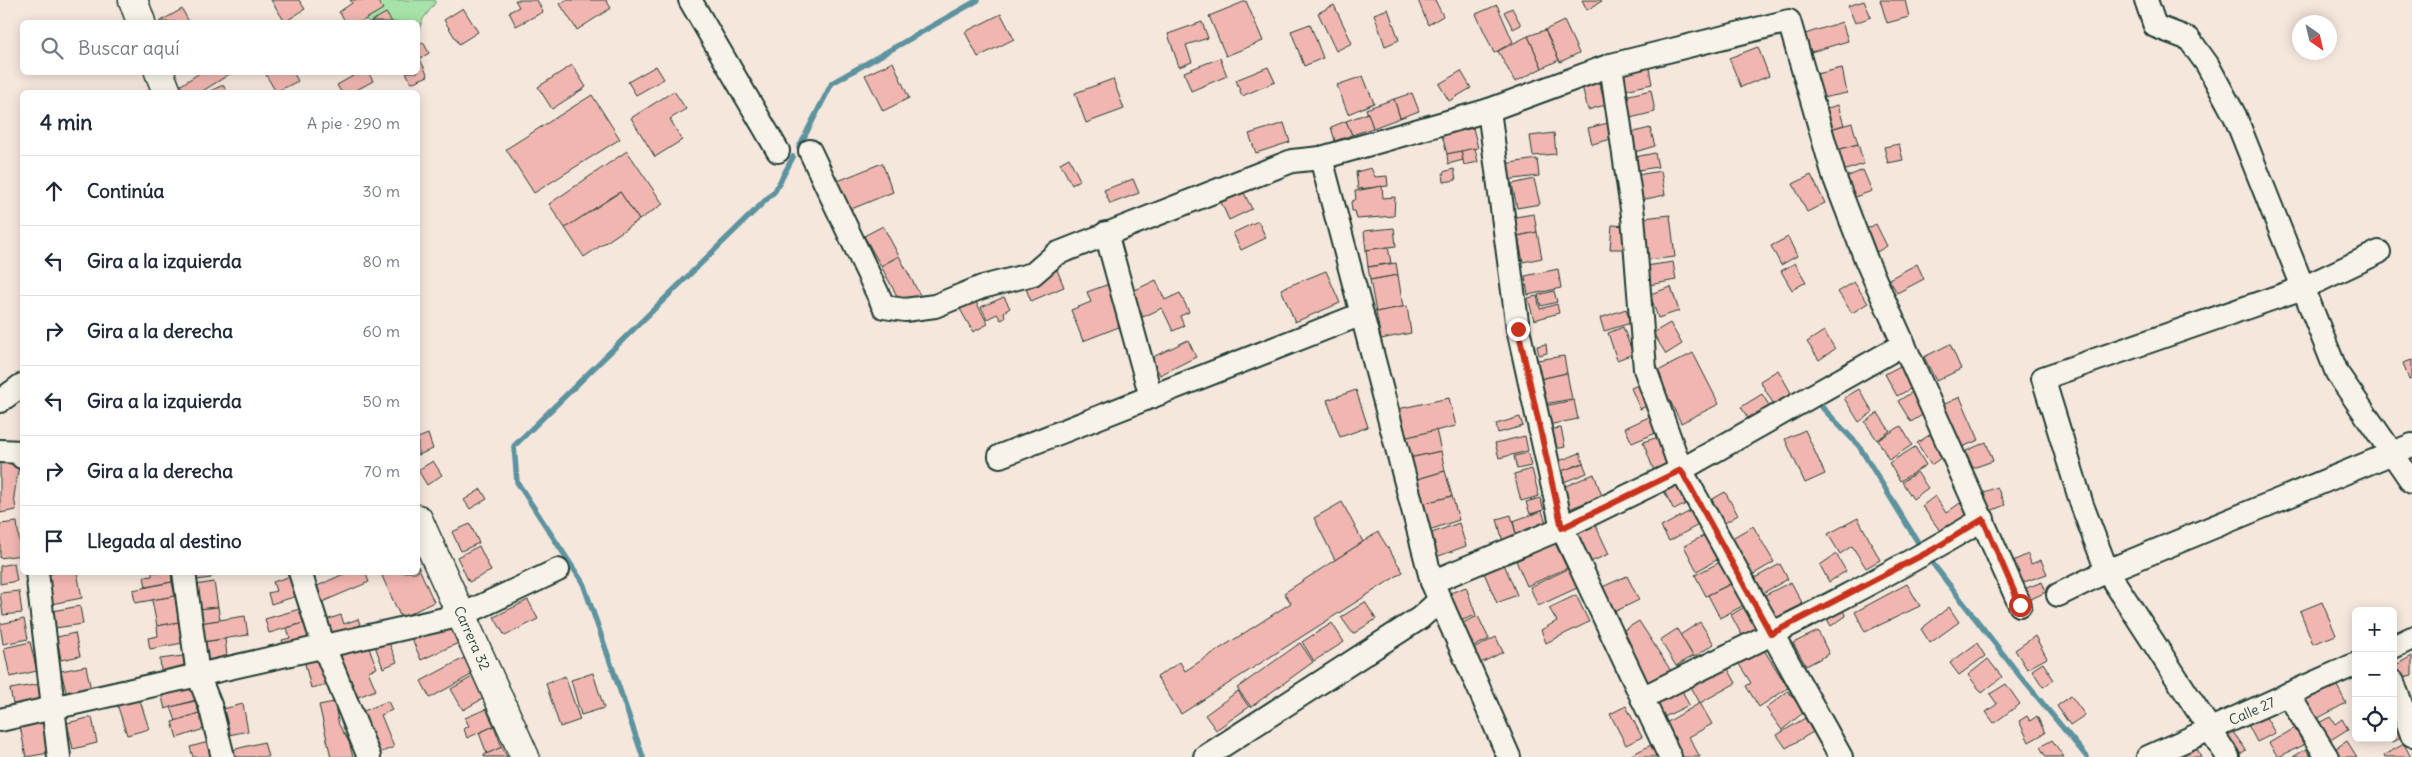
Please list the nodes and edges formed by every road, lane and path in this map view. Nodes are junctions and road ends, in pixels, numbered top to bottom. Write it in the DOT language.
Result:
graph roads {
  1 [pos="133,0"];
  2 [pos="690,0"];
  3 [pos="2146,0"];
  4 [pos="140,20"];
  5 [pos="1611,65"];
  6 [pos="160,75"];
  7 [pos="166,90"];
  8 [pos="1489,110"];
  9 [pos="778,151"];
  10 [pos="810,151"];
  11 [pos="1321,158"];
  12 [pos="1106,233"];
  13 [pos="2379,252"];
  14 [pos="2303,288"];
  15 [pos="1362,314"];
  16 [pos="1904,344"];
  17 [pos="20,386"];
  18 [pos="1152,397"];
  19 [pos="0,401"];
  20 [pos="2402,450"];
  21 [pos="0,451"];
  22 [pos="20,452"];
  23 [pos="1000,456"];
  24 [pos="1681,470"];
  25 [pos="2412,482"];
  26 [pos="1983,519"];
  27 [pos="420,523"];
  28 [pos="1562,528"];
  29 [pos="558,570"];
  30 [pos="2107,571"];
  31 [pos="36,575"];
  32 [pos="184,575"];
  33 [pos="301,575"];
  34 [pos="1436,591"];
  35 [pos="2058,595"];
  36 [pos="2020,605"];
  37 [pos="462,615"];
  38 [pos="1771,634"];
  39 [pos="2412,638"];
  40 [pos="2397,645"];
  41 [pos="324,647"];
  42 [pos="2352,666"];
  43 [pos="198,675"];
  44 [pos="2397,693"];
  45 [pos="2288,694"];
  46 [pos="1642,698"];
  47 [pos="53,706"];
  48 [pos="0,720"];
  49 [pos="2209,730"];
  50 [pos="2412,735"];
  51 [pos="60,757"];
  52 [pos="224,757"];
  53 [pos="369,757"];
  54 [pos="525,757"];
  55 [pos="1205,757"];
  56 [pos="1509,757"];
  57 [pos="1670,757"];
  58 [pos="1841,757"];
  59 [pos="2148,757"];
  60 [pos="2228,757"];
  61 [pos="2327,757"];
  1 -- 4 [label="main road"];
  2 -- 9 [label="street"];
  3 -- 14 [label="street"];
  5 -- 8 [label="street"];
  5 -- 16 [label="street"];
  5 -- 24 [label="street"];
  6 -- 7 [label="main road"];
  8 -- 11 [label="street"];
  8 -- 28 [label="street"];
  10 -- 12 [label="street"];
  11 -- 12 [label="street"];
  11 -- 15 [label="street"];
  12 -- 18 [label="street"];
  13 -- 14 [label="street"];
  14 -- 20 [label="street"];
  14 -- 30 [label="street"];
  15 -- 18 [label="street"];
  15 -- 34 [label="street"];
  16 -- 24 [label="street"];
  16 -- 26 [label="street"];
  17 -- 19 [label="street"];
  18 -- 23 [label="street"];
  20 -- 25 [label="street"];
  20 -- 30 [label="street"];
  21 -- 22 [label="street"];
  24 -- 28 [label="street"];
  24 -- 38 [label="street"];
  26 -- 36 [label="street"];
  26 -- 38 [label="street"];
  27 -- 37 [label="main road, Carrera 32"];
  28 -- 34 [label="street"];
  28 -- 46 [label="street"];
  29 -- 37 [label="street"];
  30 -- 35 [label="street"];
  30 -- 49 [label="street"];
  31 -- 47 [label="street"];
  32 -- 43 [label="street"];
  33 -- 41 [label="street"];
  34 -- 55 [label="street"];
  34 -- 56 [label="street"];
  37 -- 41 [label="street"];
  37 -- 54 [label="main road, Carrera 32"];
  38 -- 46 [label="street"];
  38 -- 58 [label="street"];
  39 -- 40 [label="street"];
  41 -- 43 [label="street"];
  41 -- 53 [label="street"];
  42 -- 45 [label="street, Calle 27"];
  43 -- 47 [label="street"];
  43 -- 52 [label="street"];
  44 -- 50 [label="street"];
  45 -- 49 [label="street, Calle 27"];
  45 -- 61 [label="street"];
  46 -- 57 [label="street"];
  47 -- 48 [label="street"];
  47 -- 51 [label="street"];
  49 -- 59 [label="street, Calle 27"];
  49 -- 60 [label="street"];
}
